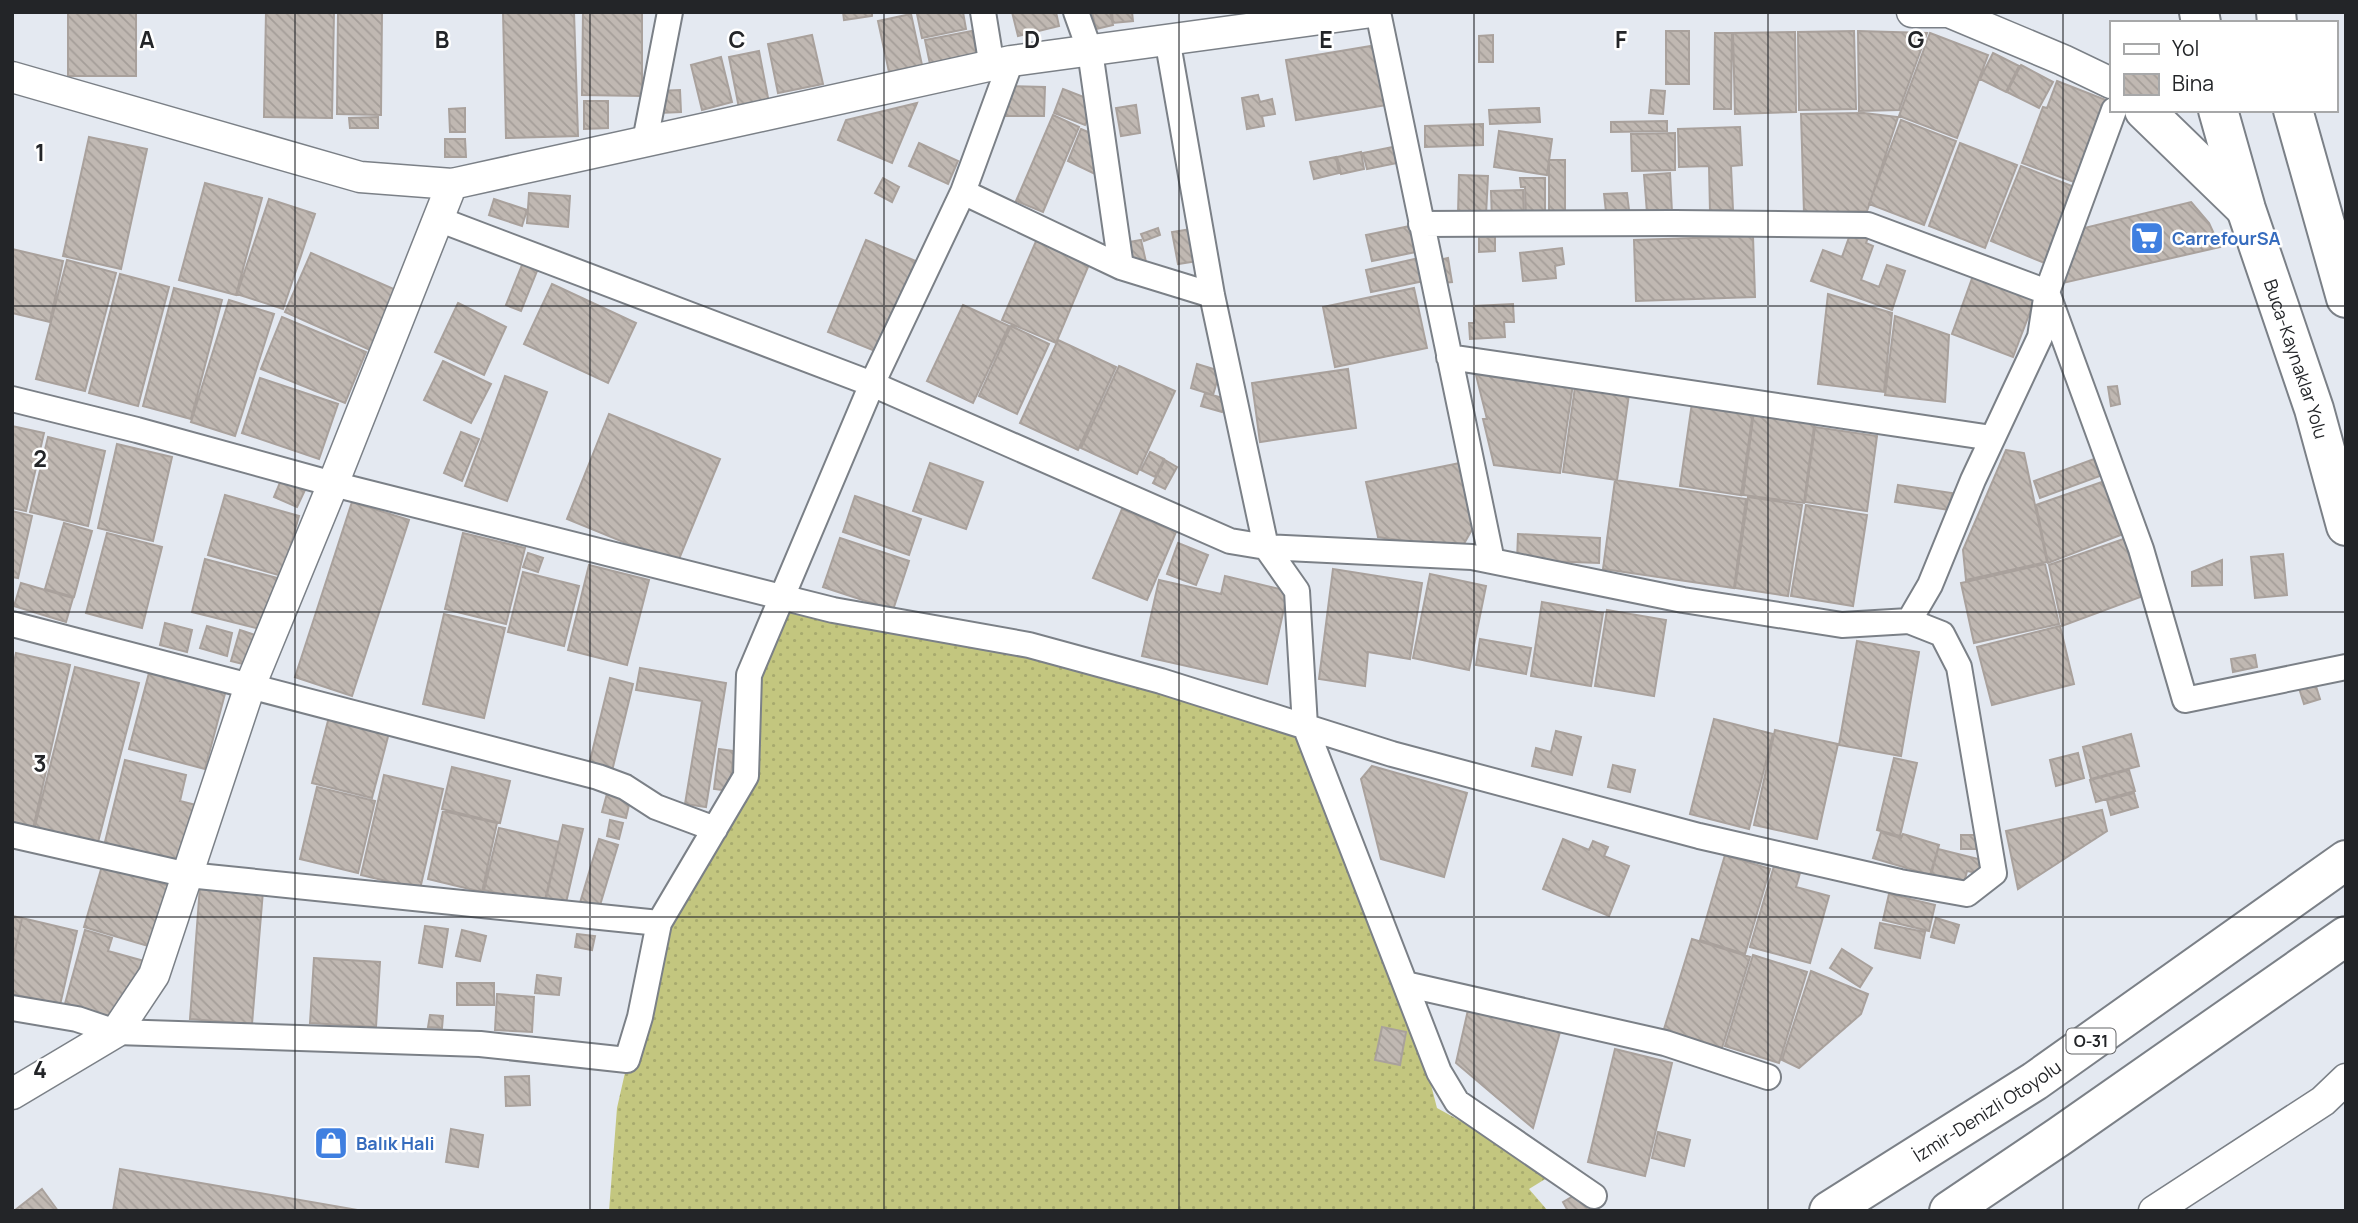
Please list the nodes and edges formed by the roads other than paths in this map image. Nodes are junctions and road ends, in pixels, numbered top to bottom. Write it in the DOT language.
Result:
graph roads {
  1 [pos="670,12"];
  2 [pos="983,12"];
  3 [pos="1076,12"];
  4 [pos="1372,12"];
  5 [pos="1378,12"];
  6 [pos="1912,12"];
  7 [pos="1958,12"];
  8 [pos="1951,13"];
  9 [pos="1167,38"];
  10 [pos="1090,51"];
  11 [pos="1002,64"];
  12 [pos="12,77"];
  13 [pos="2110,83"];
  14 [pos="2113,112"];
  15 [pos="2146,112"];
  16 [pos="2219,112"];
  17 [pos="2294,112"];
  18 [pos="645,141"];
  19 [pos="452,184"];
  20 [pos="963,192"];
  21 [pos="2246,209"];
  22 [pos="438,219"];
  23 [pos="1421,224"];
  24 [pos="1121,267"];
  25 [pos="2047,292"];
  26 [pos="1212,295"];
  27 [pos="2346,298"];
  28 [pos="1449,357"];
  29 [pos="872,384"];
  30 [pos="12,399"];
  31 [pos="1992,438"];
  32 [pos="333,484"];
  33 [pos="2346,526"];
  34 [pos="1266,547"];
  35 [pos="1492,561"];
  36 [pos="782,597"];
  37 [pos="1909,621"];
  38 [pos="12,624"];
  39 [pos="2346,667"];
  40 [pos="250,686"];
  41 [pos="1305,726"];
  42 [pos="715,829"];
  43 [pos="12,835"];
  44 [pos="2346,860"];
  45 [pos="188,875"];
  46 [pos="659,923"];
  47 [pos="2346,936"];
  48 [pos="1405,984"];
  49 [pos="12,1008"];
  50 [pos="116,1032"];
  51 [pos="1768,1077"];
  52 [pos="2346,1079"];
  53 [pos="12,1094"];
  54 [pos="2334,1097"];
  55 [pos="1594,1196"];
  56 [pos="1829,1211"];
  57 [pos="1949,1211"];
  58 [pos="2154,1211"];
  1 -- 18 [label="street"];
  2 -- 11 [label="street"];
  3 -- 10 [label="street"];
  4 -- 9 [label="street"];
  5 -- 23 [label="street"];
  6 -- 8 [label="street"];
  7 -- 8 [label="street"];
  8 -- 13 [label="street"];
  9 -- 10 [label="street"];
  9 -- 26 [label="street"];
  10 -- 11 [label="street"];
  10 -- 24 [label="street"];
  11 -- 18 [label="street"];
  11 -- 20 [label="street"];
  12 -- 19 [label="street"];
  14 -- 25 [label="street"];
  15 -- 21 [label="main road"];
  16 -- 21 [label="main road, Buca-Kaynaklar Yolu"];
  17 -- 27 [label="main road"];
  18 -- 19 [label="street"];
  19 -- 22 [label="street"];
  20 -- 24 [label="street"];
  20 -- 29 [label="street"];
  21 -- 33 [label="main road, Buca-Kaynaklar Yolu"];
  22 -- 29 [label="street"];
  22 -- 32 [label="street"];
  23 -- 25 [label="street"];
  23 -- 28 [label="street"];
  24 -- 26 [label="street"];
  25 -- 31 [label="street"];
  25 -- 39 [label="street"];
  26 -- 34 [label="street"];
  28 -- 31 [label="street"];
  28 -- 35 [label="street"];
  29 -- 34 [label="street"];
  29 -- 36 [label="street"];
  30 -- 32 [label="street"];
  31 -- 37 [label="street"];
  32 -- 36 [label="street"];
  32 -- 40 [label="street"];
  34 -- 35 [label="street"];
  34 -- 41 [label="street"];
  35 -- 37 [label="street"];
  36 -- 41 [label="street"];
  36 -- 42 [label="street"];
  37 -- 41 [label="street"];
  38 -- 40 [label="street"];
  40 -- 42 [label="street"];
  40 -- 45 [label="street"];
  41 -- 48 [label="street"];
  42 -- 46 [label="street"];
  43 -- 45 [label="street"];
  44 -- 56 [label="main road, İzmir-Denizli Otoyolu / O-31"];
  45 -- 46 [label="street"];
  45 -- 50 [label="street"];
  46 -- 50 [label="street"];
  47 -- 57 [label="main road"];
  48 -- 51 [label="street"];
  48 -- 55 [label="street"];
  49 -- 50 [label="street"];
  50 -- 53 [label="street"];
  52 -- 54 [label="street"];
  54 -- 58 [label="street"];
}
